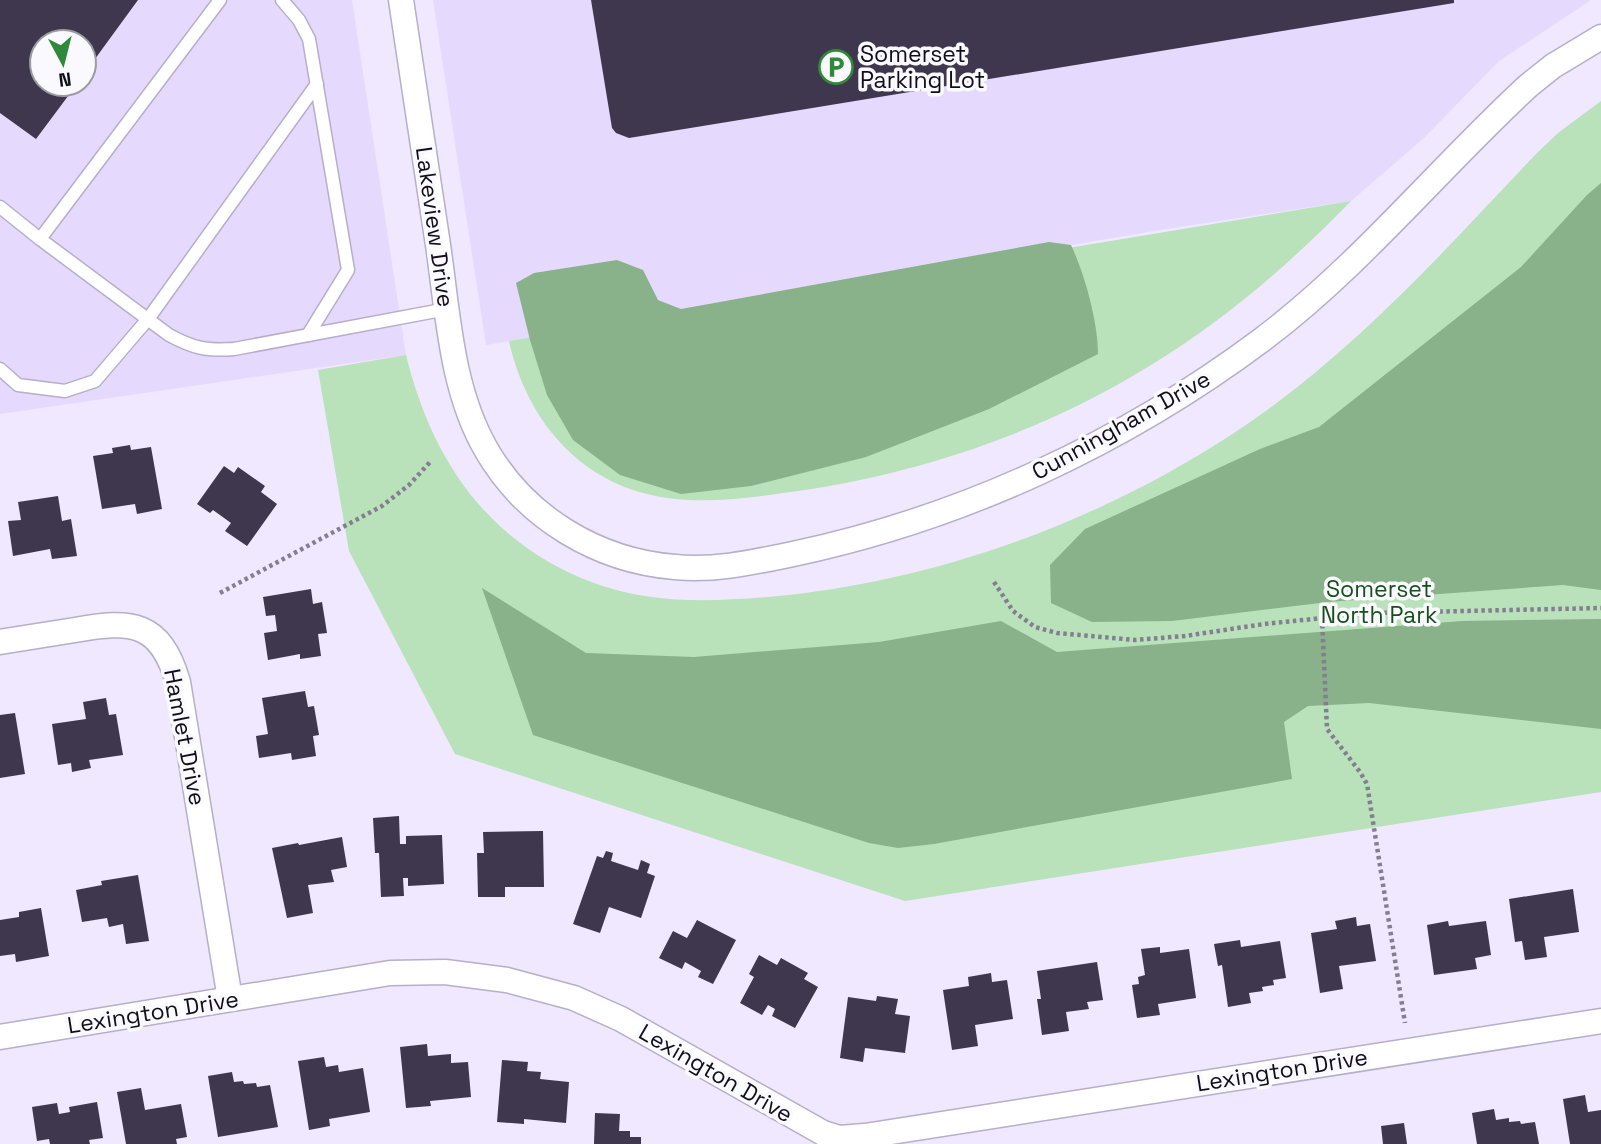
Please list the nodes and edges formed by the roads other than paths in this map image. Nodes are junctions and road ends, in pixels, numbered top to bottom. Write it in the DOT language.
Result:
graph roads {
  1 [pos="220,0"];
  2 [pos="282,0"];
  3 [pos="401,0"];
  4 [pos="1601,37"];
  5 [pos="317,84"];
  6 [pos="0,207"];
  7 [pos="40,239"];
  8 [pos="447,309"];
  9 [pos="148,319"];
  10 [pos="308,335"];
  11 [pos="0,369"];
  12 [pos="486,450"];
  13 [pos="0,642"];
  14 [pos="230,999"];
  15 [pos="1601,1021"];
  16 [pos="0,1037"];
  17 [pos="839,1141"];
  1 -- 7 [label="lane"];
  2 -- 5 [label="lane"];
  3 -- 8 [label="street, Lakeview Drive"];
  4 -- 12 [label="street, Cunningham Drive"];
  5 -- 9 [label="lane"];
  5 -- 10 [label="lane"];
  6 -- 7 [label="lane"];
  7 -- 9 [label="lane"];
  8 -- 10 [label="lane"];
  8 -- 12 [label="street, Lakeview Drive"];
  9 -- 10 [label="lane"];
  9 -- 11 [label="lane"];
  13 -- 14 [label="street, Hamlet Drive"];
  14 -- 16 [label="street, Lexington Drive"];
  14 -- 17 [label="street, Lexington Drive"];
  15 -- 17 [label="street, Lexington Drive"];
}
